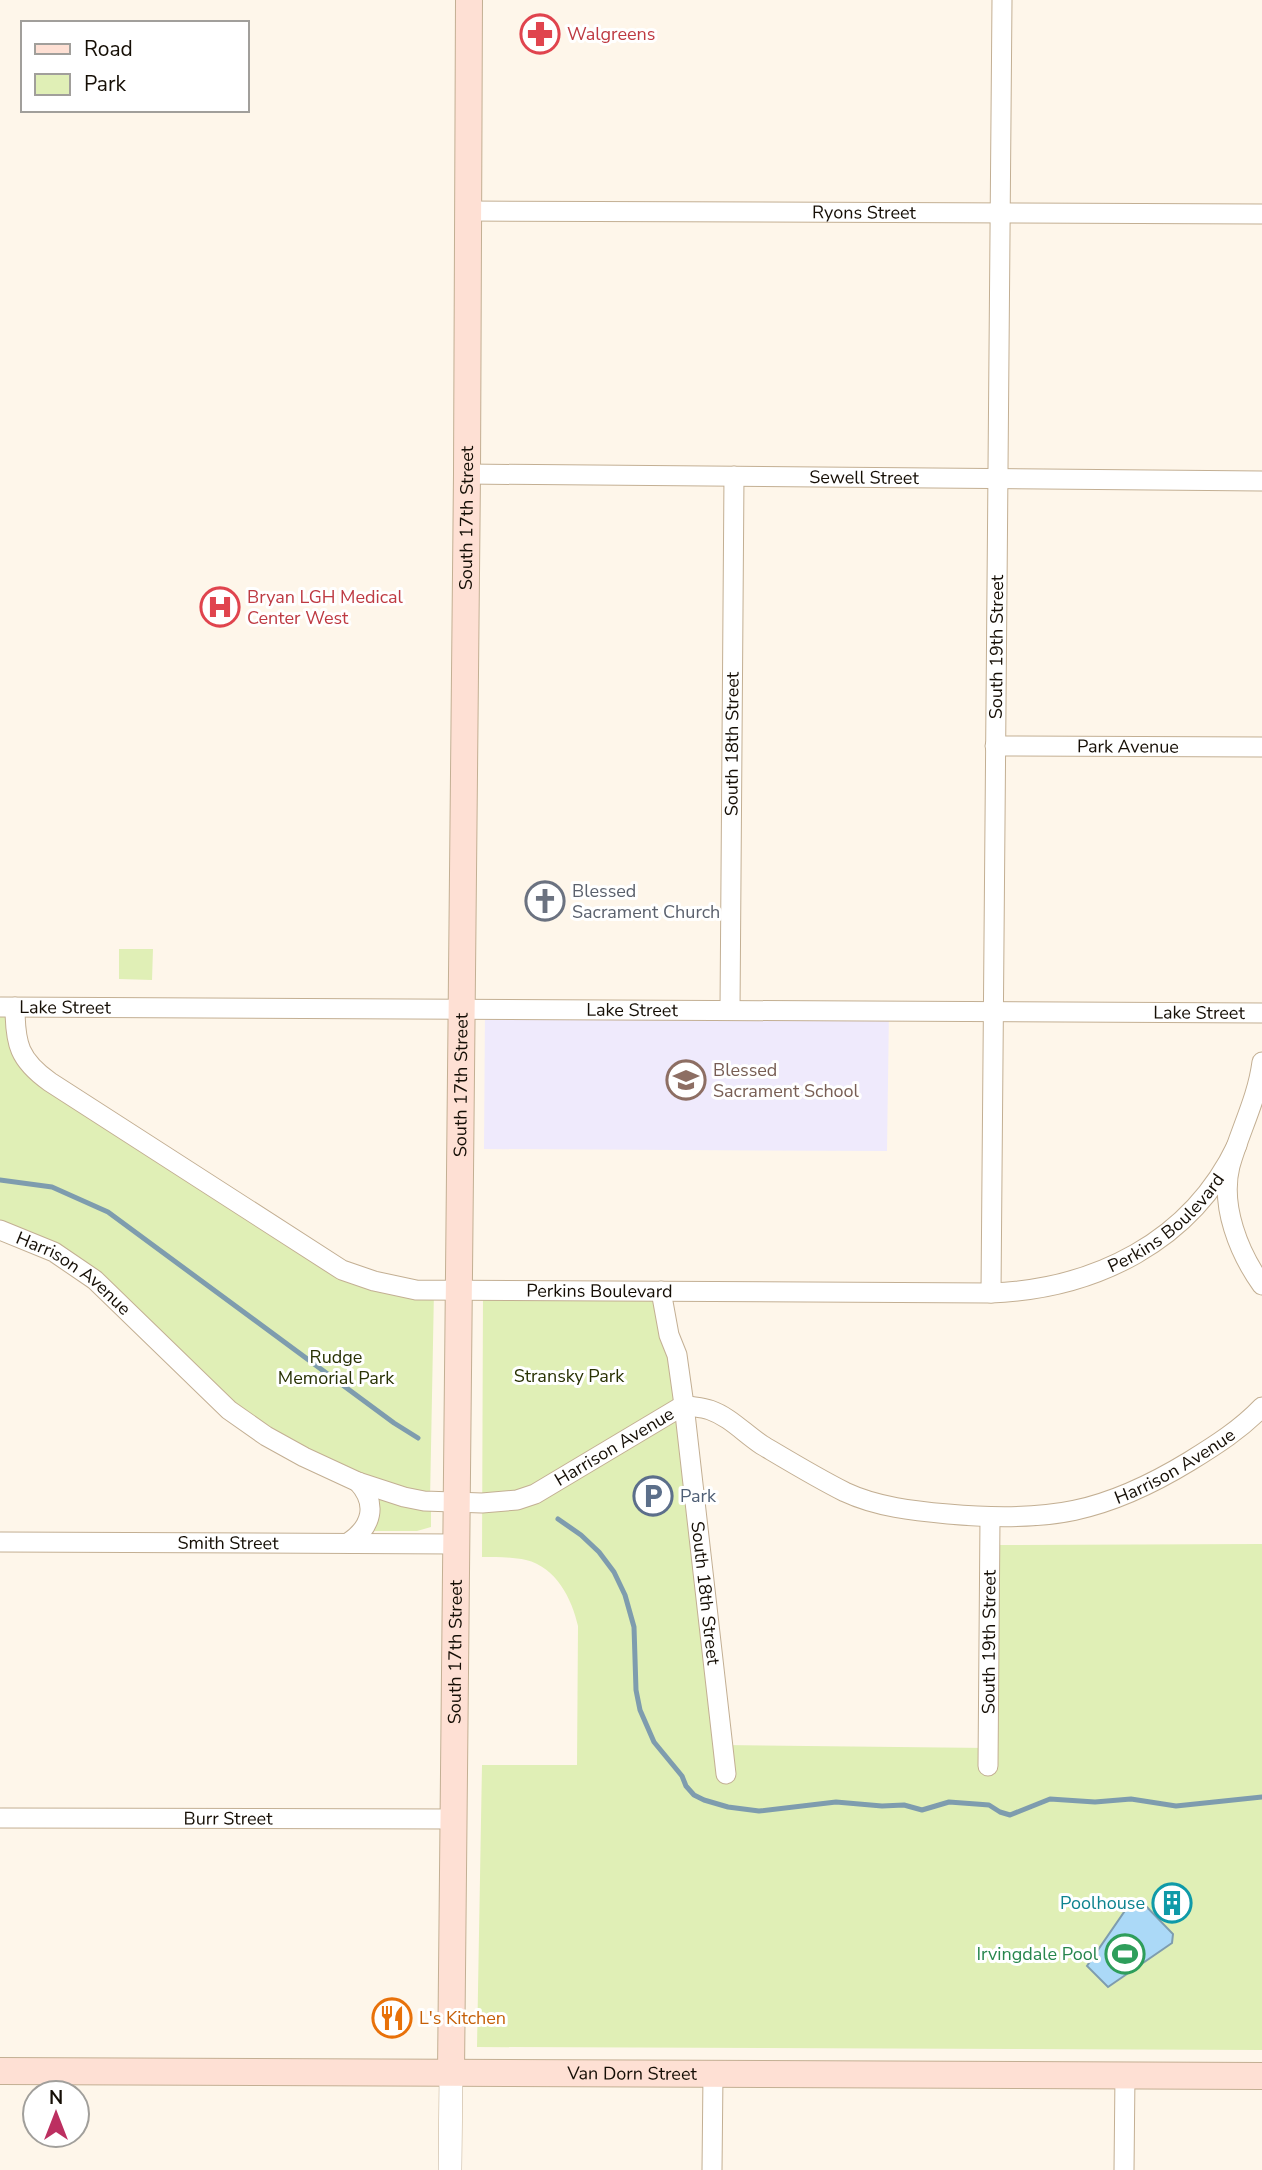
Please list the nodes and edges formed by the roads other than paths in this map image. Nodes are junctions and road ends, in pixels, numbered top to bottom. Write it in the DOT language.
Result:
graph roads {
  1 [pos="469,0"];
  2 [pos="1002,0"];
  3 [pos="467,211"];
  4 [pos="1000,212"];
  5 [pos="1262,214"];
  6 [pos="467,474"];
  7 [pos="734,477"];
  8 [pos="997,479"];
  9 [pos="1262,481"];
  10 [pos="995,746"];
  11 [pos="1262,747"];
  12 [pos="7,1007"];
  13 [pos="461,1010"];
  14 [pos="730,1010"];
  15 [pos="993,1012"];
  16 [pos="1262,1013"];
  17 [pos="1262,1062"];
  18 [pos="1237,1145"];
  19 [pos="0,1230"];
  20 [pos="1262,1285"];
  21 [pos="458,1290"];
  22 [pos="661,1291"];
  23 [pos="991,1293"];
  24 [pos="684,1405"];
  25 [pos="1262,1407"];
  26 [pos="358,1482"];
  27 [pos="456,1502"];
  28 [pos="990,1518"];
  29 [pos="0,1542"];
  30 [pos="348,1544"];
  31 [pos="456,1544"];
  32 [pos="988,1766"];
  33 [pos="726,1774"];
  34 [pos="0,1818"];
  35 [pos="453,1819"];
  36 [pos="0,2071"];
  37 [pos="451,2072"];
  38 [pos="713,2074"];
  39 [pos="1125,2075"];
  40 [pos="1262,2076"];
  41 [pos="450,2170"];
  42 [pos="712,2170"];
  43 [pos="1124,2170"];
  1 -- 3 [label="main road, South 17th Street"];
  2 -- 4 [label="street, South 19th Street"];
  3 -- 4 [label="street, Ryons Street"];
  3 -- 6 [label="main road, South 17th Street"];
  4 -- 5 [label="street, Ryons Street"];
  4 -- 8 [label="street, South 19th Street"];
  6 -- 7 [label="street, Sewell Street"];
  6 -- 13 [label="main road, South 17th Street"];
  7 -- 8 [label="street, Sewell Street"];
  7 -- 14 [label="street, South 18th Street"];
  8 -- 9 [label="street, Sewell Street"];
  8 -- 10 [label="street, South 19th Street"];
  10 -- 11 [label="street, Park Avenue"];
  10 -- 15 [label="street, South 19th Street"];
  12 -- 13 [label="street, Lake Street"];
  12 -- 21 [label="street, Perkins Boulevard"];
  13 -- 14 [label="street, Lake Street"];
  13 -- 21 [label="main road, South 17th Street"];
  14 -- 15 [label="street, Lake Street"];
  15 -- 16 [label="street, Lake Street"];
  15 -- 23 [label="street, South 19th Street"];
  17 -- 18 [label="street"];
  18 -- 20 [label="street"];
  18 -- 23 [label="street, Perkins Boulevard"];
  19 -- 26 [label="street, Harrison Avenue"];
  21 -- 22 [label="street, Perkins Boulevard"];
  21 -- 27 [label="main road, South 17th Street"];
  22 -- 23 [label="street, Perkins Boulevard"];
  22 -- 24 [label="street, South 18th Street"];
  24 -- 27 [label="street, Harrison Avenue"];
  24 -- 28 [label="street, Harrison Avenue"];
  24 -- 33 [label="street, South 18th Street"];
  25 -- 28 [label="street, Harrison Avenue"];
  26 -- 27 [label="street, Harrison Avenue"];
  26 -- 30 [label="street"];
  27 -- 31 [label="main road, South 17th Street"];
  28 -- 32 [label="street, South 19th Street"];
  29 -- 30 [label="street, Smith Street"];
  30 -- 31 [label="street, Smith Street"];
  31 -- 35 [label="main road, South 17th Street"];
  34 -- 35 [label="street, Burr Street"];
  35 -- 37 [label="main road, South 17th Street"];
  36 -- 37 [label="main road, Van Dorn Street"];
  37 -- 38 [label="main road, Van Dorn Street"];
  37 -- 41 [label="street, South 17th Street"];
  38 -- 39 [label="main road, Van Dorn Street"];
  38 -- 42 [label="street"];
  39 -- 40 [label="main road, Van Dorn Street"];
  39 -- 43 [label="street"];
}
